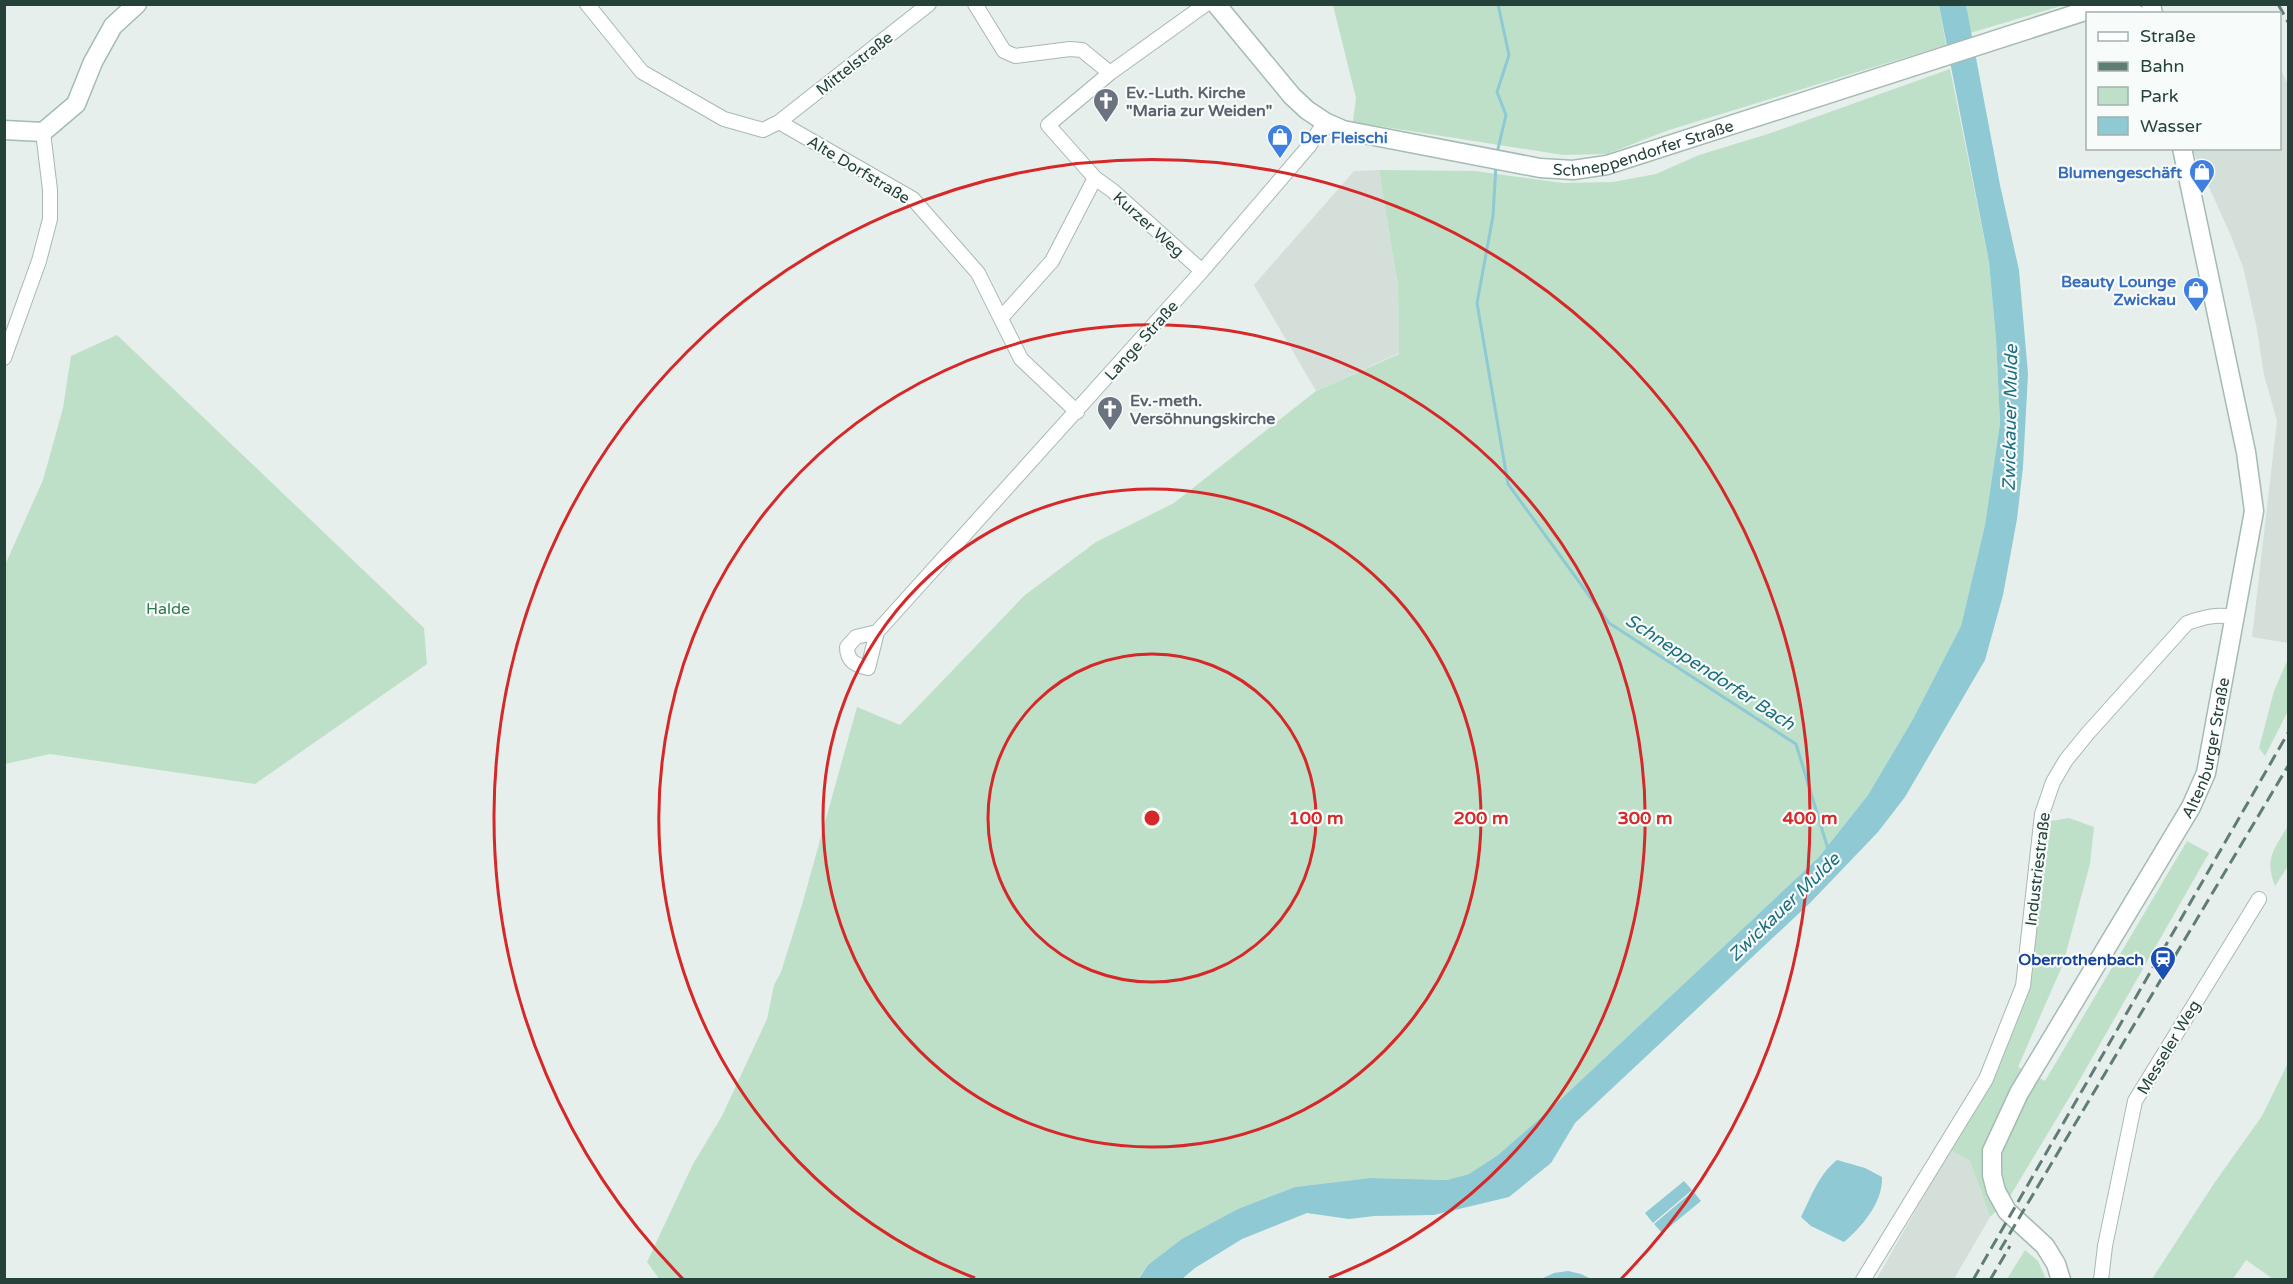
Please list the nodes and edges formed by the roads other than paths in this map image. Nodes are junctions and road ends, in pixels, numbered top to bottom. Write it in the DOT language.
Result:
graph roads {
  1 [pos="137,4"];
  2 [pos="587,4"];
  3 [pos="929,4"];
  4 [pos="975,4"];
  5 [pos="1206,4"];
  6 [pos="1216,4"];
  7 [pos="2107,5"];
  8 [pos="2130,12"];
  9 [pos="1110,73"];
  10 [pos="779,122"];
  11 [pos="1325,122"];
  12 [pos="4,130"];
  13 [pos="43,132"];
  14 [pos="2182,150"];
  15 [pos="1095,178"];
  16 [pos="1202,271"];
  17 [pos="1001,318"];
  18 [pos="4,358"];
  19 [pos="1077,412"];
  20 [pos="2234,617"];
  21 [pos="877,632"];
  22 [pos="2259,899"];
  23 [pos="1863,1280"];
  24 [pos="2061,1280"];
  25 [pos="2101,1280"];
  1 -- 13 [label="street"];
  2 -- 10 [label="street"];
  3 -- 10 [label="street, Mittelstraße"];
  4 -- 9 [label="street"];
  5 -- 9 [label="street"];
  6 -- 11 [label="street, Schneppendorfer Straße"];
  7 -- 8 [label="street, Schneppendorfer Straße"];
  7 -- 11 [label="street, Schneppendorfer Straße"];
  9 -- 15 [label="street, Kurzer Weg"];
  10 -- 17 [label="street, Alte Dorfstraße"];
  11 -- 16 [label="street, Lange Straße"];
  12 -- 13 [label="street"];
  13 -- 18 [label="street"];
  14 -- 20 [label="street, Altenburger Straße"];
  15 -- 16 [label="street, Kurzer Weg"];
  15 -- 17 [label="street"];
  16 -- 19 [label="street, Lange Straße"];
  17 -- 19 [label="street, Alte Dorfstraße"];
  19 -- 21 [label="street, Lange Straße"];
  20 -- 23 [label="street, Industriestraße"];
  20 -- 24 [label="street, Altenburger Straße"];
  22 -- 25 [label="street, Messeler Weg"];
}
